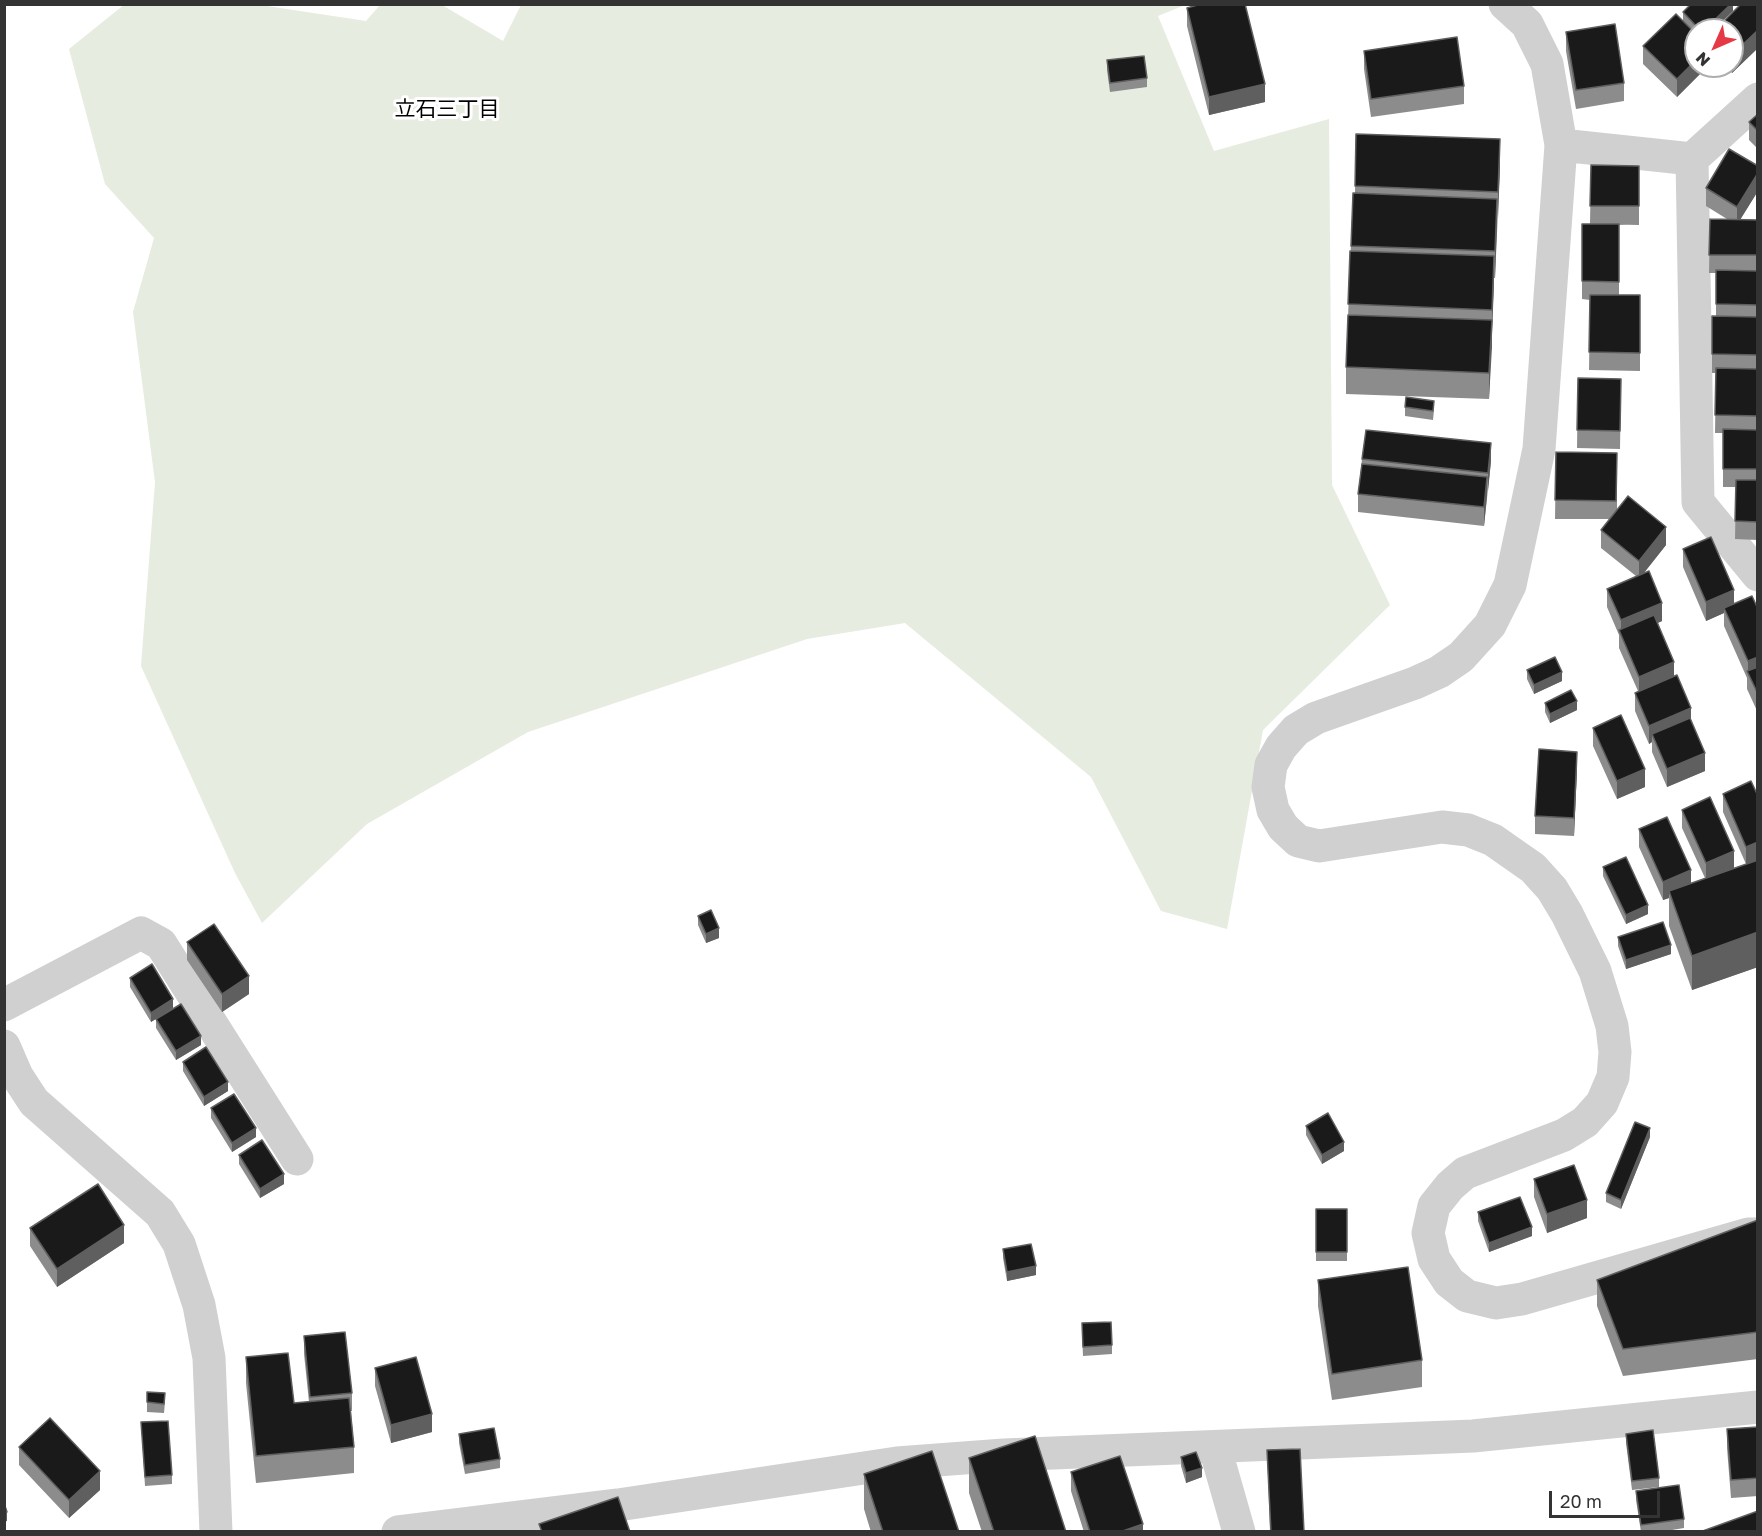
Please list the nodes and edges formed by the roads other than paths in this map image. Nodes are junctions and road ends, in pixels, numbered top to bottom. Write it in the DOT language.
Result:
graph roads {
  1 [pos="1505,4"];
  2 [pos="1758,99"];
  3 [pos="1561,145"];
  4 [pos="1692,159"];
  5 [pos="1758,575"];
  6 [pos="4,1005"];
  7 [pos="4,1046"];
  8 [pos="297,1159"];
  9 [pos="1758,1234"];
  10 [pos="1758,1407"];
  11 [pos="1215,1448"];
  12 [pos="216,1532"];
  13 [pos="398,1532"];
  14 [pos="1239,1532"];
  1 -- 3 [label="street"];
  2 -- 4 [label="street"];
  3 -- 4 [label="street"];
  3 -- 9 [label="street"];
  4 -- 5 [label="street"];
  6 -- 8 [label="street"];
  7 -- 12 [label="street"];
  10 -- 11 [label="street"];
  11 -- 13 [label="street"];
  11 -- 14 [label="street"];
}
